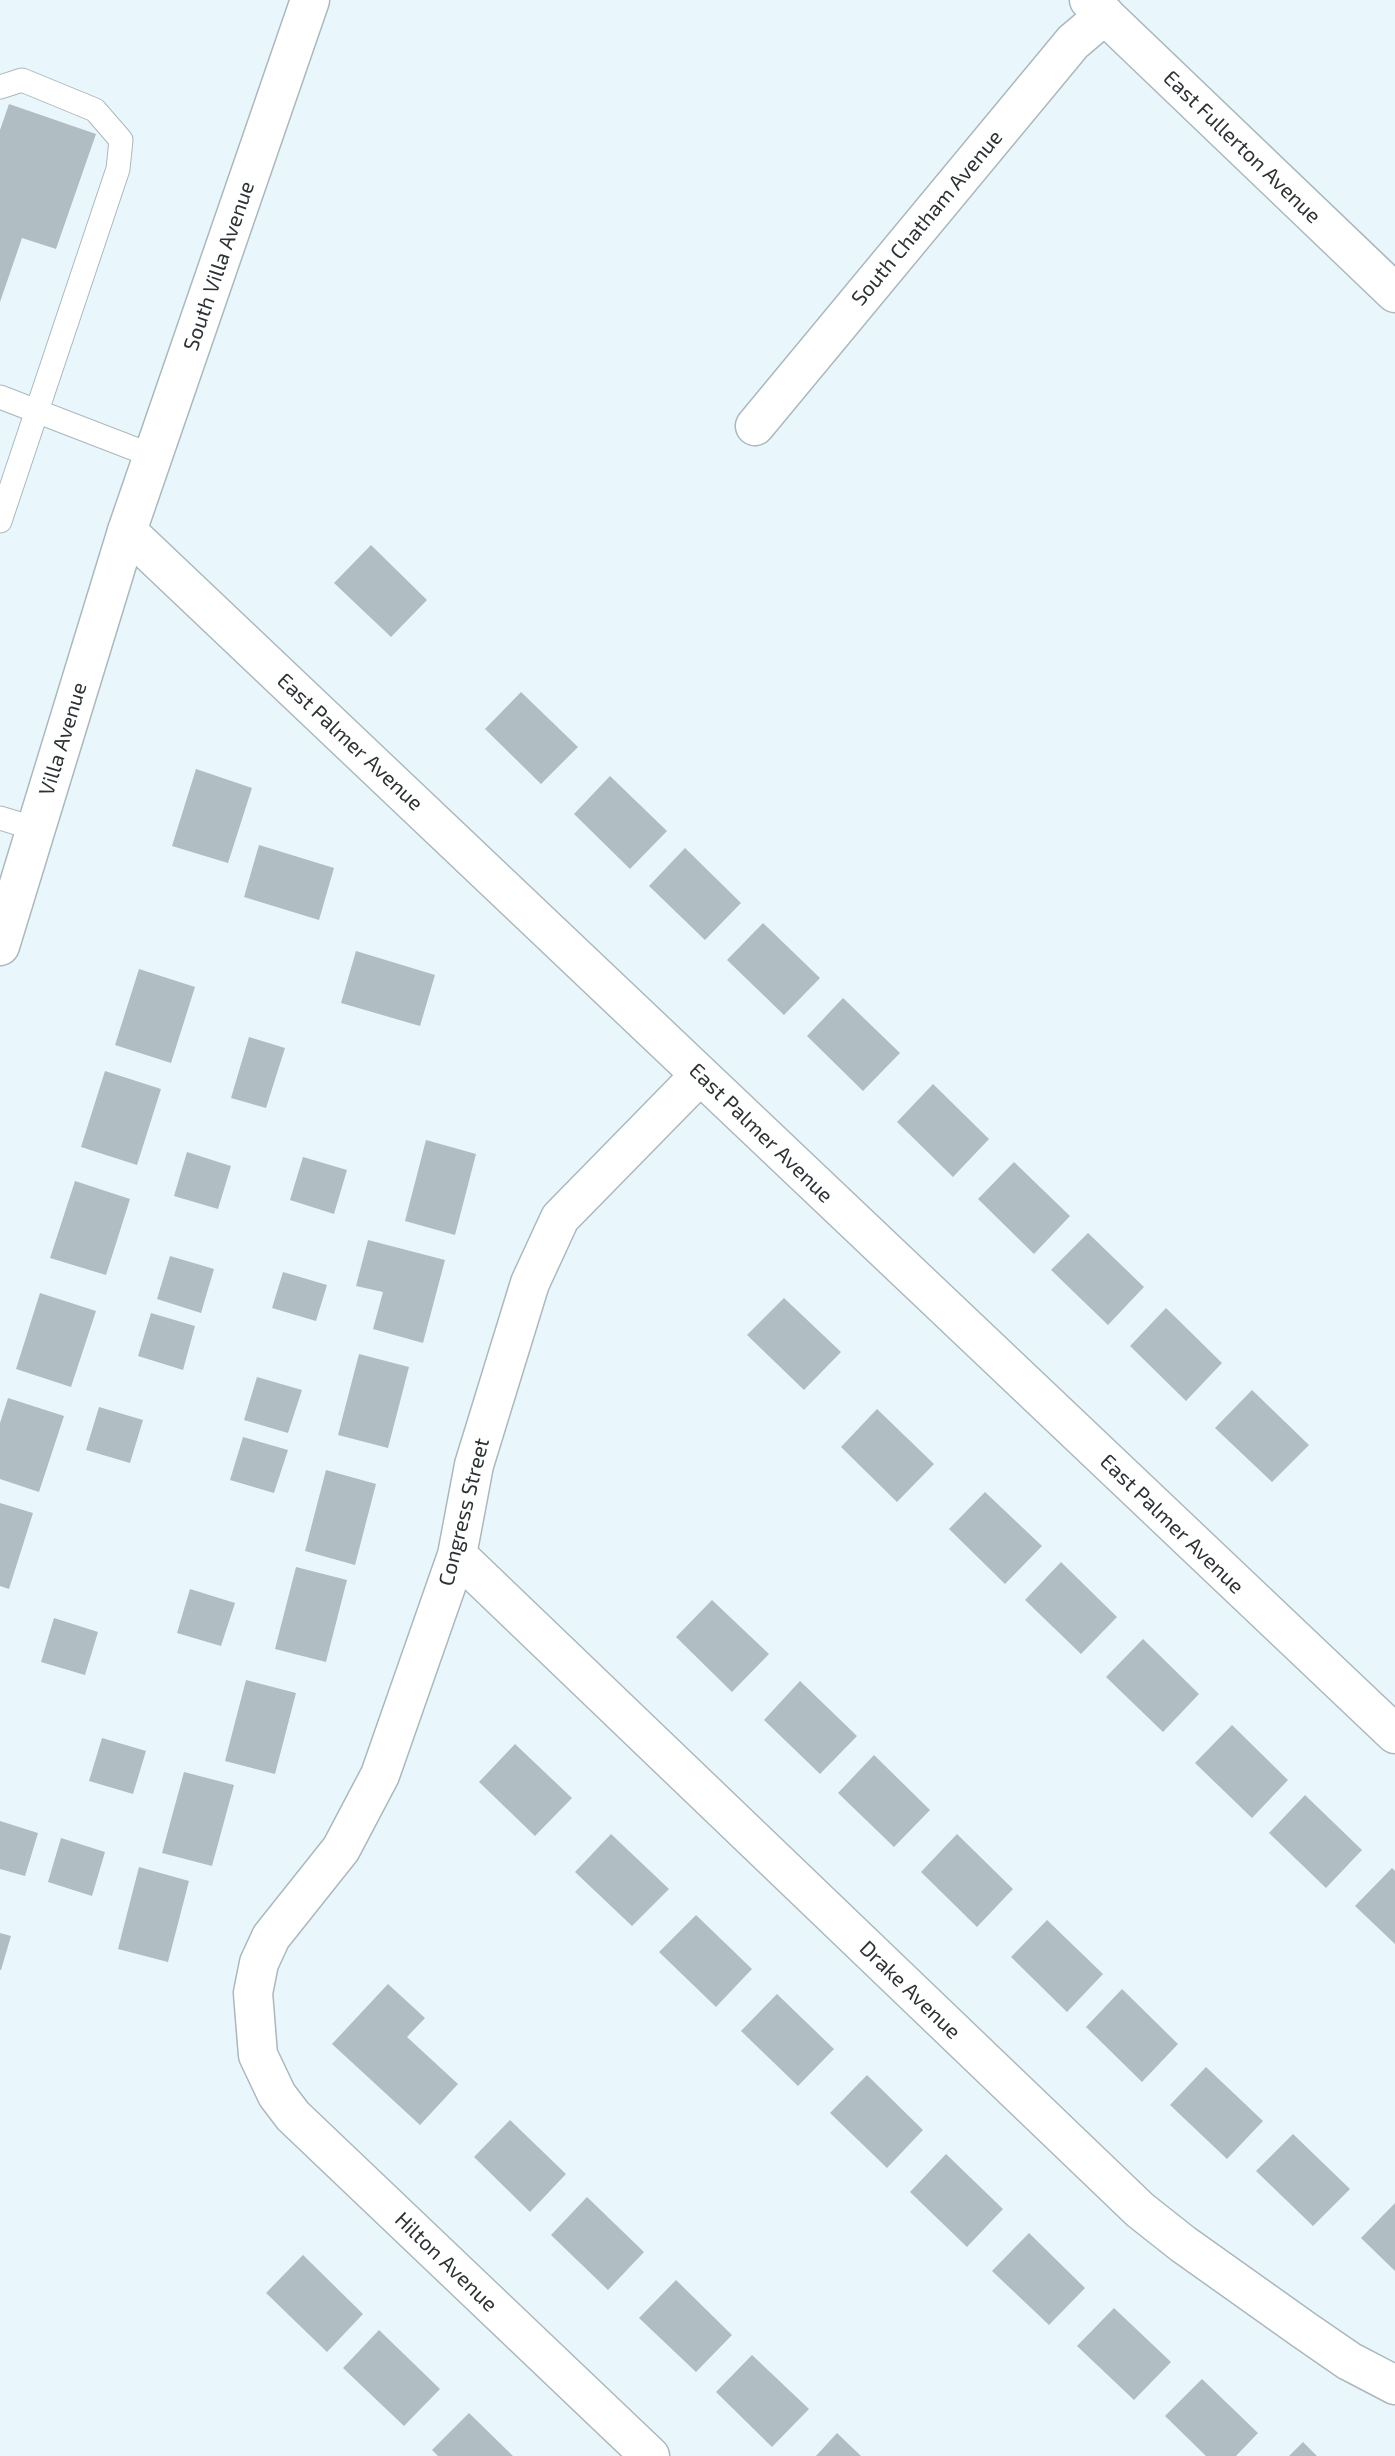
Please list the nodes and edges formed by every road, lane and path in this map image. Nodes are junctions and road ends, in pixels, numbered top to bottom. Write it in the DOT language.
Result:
graph roads {
  1 [pos="310,0"];
  2 [pos="1097,8"];
  3 [pos="0,87"];
  4 [pos="1395,293"];
  5 [pos="0,397"];
  6 [pos="37,411"];
  7 [pos="755,426"];
  8 [pos="153,456"];
  9 [pos="0,521"];
  10 [pos="127,531"];
  11 [pos="0,818"];
  12 [pos="36,829"];
  13 [pos="0,946"];
  14 [pos="700,1075"];
  15 [pos="457,1555"];
  16 [pos="1395,1734"];
  17 [pos="258,2056"];
  18 [pos="1395,2385"];
  19 [pos="650,2456"];
  1 -- 8 [label="street, South Villa Avenue"];
  2 -- 4 [label="street, East Fullerton Avenue"];
  2 -- 7 [label="street, South Chatham Avenue"];
  3 -- 6 [label="lane"];
  5 -- 6 [label="lane"];
  6 -- 8 [label="lane"];
  6 -- 9 [label="lane"];
  8 -- 10 [label="street, South Villa Avenue"];
  10 -- 12 [label="street, Villa Avenue"];
  10 -- 14 [label="street, East Palmer Avenue"];
  11 -- 12 [label="lane"];
  12 -- 13 [label="street, Villa Avenue"];
  14 -- 15 [label="street, Congress Street"];
  14 -- 16 [label="street, East Palmer Avenue"];
  15 -- 17 [label="street, Congress Street"];
  15 -- 18 [label="street, Drake Avenue"];
  17 -- 19 [label="street, Hilton Avenue"];
}
